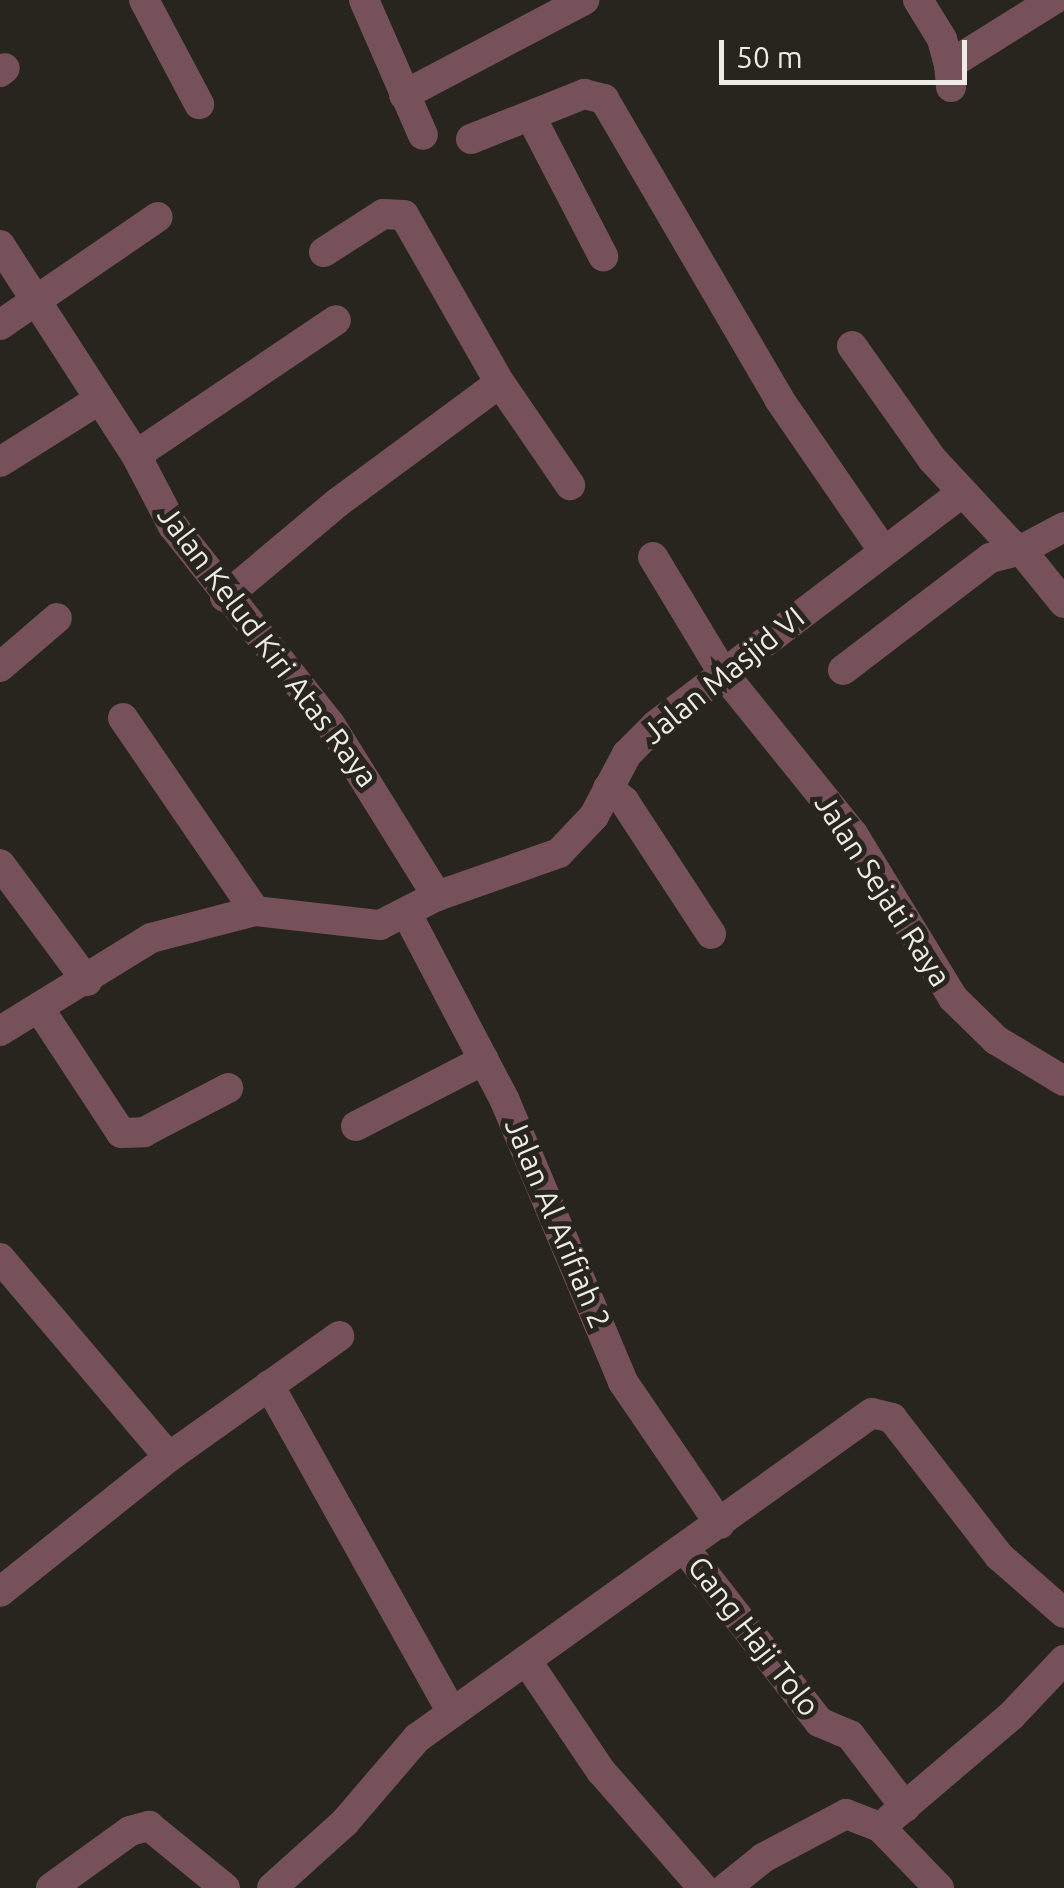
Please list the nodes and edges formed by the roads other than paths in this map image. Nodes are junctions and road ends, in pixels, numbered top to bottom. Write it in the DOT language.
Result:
graph roads {
  1 [pos="144,0"];
  2 [pos="364,0"];
  3 [pos="584,0"];
  4 [pos="918,0"];
  5 [pos="1053,0"];
  6 [pos="199,104"];
  7 [pos="531,117"];
  8 [pos="472,139"];
  9 [pos="158,218"];
  10 [pos="0,245"];
  11 [pos="324,252"];
  12 [pos="604,256"];
  13 [pos="37,298"];
  14 [pos="336,320"];
  15 [pos="0,326"];
  16 [pos="852,346"];
  17 [pos="500,383"];
  18 [pos="97,401"];
  19 [pos="136,455"];
  20 [pos="0,462"];
  21 [pos="570,485"];
  22 [pos="960,494"];
  23 [pos="1064,527"];
  24 [pos="882,550"];
  25 [pos="1021,550"];
  26 [pos="654,557"];
  27 [pos="225,597"];
  28 [pos="1064,603"];
  29 [pos="57,618"];
  30 [pos="0,666"];
  31 [pos="843,670"];
  32 [pos="724,673"];
  33 [pos="123,718"];
  34 [pos="608,788"];
  35 [pos="0,864"];
  36 [pos="437,896"];
  37 [pos="255,911"];
  38 [pos="407,914"];
  39 [pos="711,934"];
  40 [pos="87,980"];
  41 [pos="39,1008"];
  42 [pos="0,1031"];
  43 [pos="484,1060"];
  44 [pos="1064,1081"];
  45 [pos="228,1088"];
  46 [pos="356,1126"];
  47 [pos="0,1258"];
  48 [pos="339,1336"];
  49 [pos="269,1385"];
  50 [pos="169,1458"];
  51 [pos="720,1524"];
  52 [pos="684,1549"];
  53 [pos="0,1592"];
  54 [pos="1064,1613"];
  55 [pos="526,1660"];
  56 [pos="1064,1660"];
  57 [pos="452,1712"];
  58 [pos="905,1806"];
  59 [pos="880,1827"];
  60 [pos="51,1888"];
  61 [pos="225,1888"];
  62 [pos="272,1888"];
  63 [pos="703,1888"];
  64 [pos="726,1888"];
  65 [pos="940,1888"];
  1 -- 6 [label="street"];
  2 -- 3 [label="street"];
  4 -- 5 [label="street"];
  7 -- 8 [label="street"];
  7 -- 12 [label="street"];
  7 -- 24 [label="street"];
  9 -- 13 [label="street"];
  10 -- 13 [label="street, Jalan Kelud Kiri Atas Raya"];
  11 -- 17 [label="street"];
  13 -- 15 [label="street"];
  13 -- 18 [label="street, Jalan Kelud Kiri Atas Raya"];
  14 -- 19 [label="street"];
  16 -- 22 [label="street"];
  17 -- 21 [label="street"];
  17 -- 27 [label="street"];
  18 -- 19 [label="street, Jalan Kelud Kiri Atas Raya"];
  18 -- 20 [label="street"];
  19 -- 27 [label="street, Jalan Kelud Kiri Atas Raya"];
  22 -- 24 [label="street, Jalan Masjid VI"];
  22 -- 25 [label="street"];
  23 -- 25 [label="street"];
  24 -- 32 [label="street, Jalan Masjid VI"];
  25 -- 28 [label="street"];
  25 -- 31 [label="street"];
  26 -- 32 [label="street, Jalan Sejati Raya"];
  27 -- 36 [label="street, Jalan Kelud Kiri Atas Raya"];
  29 -- 30 [label="street"];
  32 -- 34 [label="street, Jalan Masjid VI"];
  32 -- 44 [label="street, Jalan Sejati Raya"];
  33 -- 37 [label="street"];
  34 -- 36 [label="street, Jalan Masjid VI"];
  34 -- 39 [label="street"];
  35 -- 40 [label="street"];
  36 -- 38 [label="street, Jalan Masjid VI"];
  37 -- 38 [label="street, Jalan Masjid VI"];
  37 -- 40 [label="street, Jalan Masjid VI"];
  38 -- 43 [label="street, Jalan Al Arifiah 2"];
  40 -- 41 [label="street, Jalan Masjid VI"];
  41 -- 42 [label="street, Jalan Masjid VI"];
  41 -- 45 [label="street"];
  43 -- 46 [label="street"];
  43 -- 51 [label="street, Jalan Al Arifiah 2"];
  47 -- 50 [label="street"];
  48 -- 49 [label="street"];
  49 -- 50 [label="street"];
  49 -- 57 [label="street"];
  50 -- 53 [label="street"];
  51 -- 52 [label="street"];
  51 -- 54 [label="street"];
  52 -- 55 [label="street"];
  52 -- 58 [label="street, Gang Haji Tolo"];
  55 -- 57 [label="street"];
  55 -- 63 [label="street"];
  56 -- 58 [label="street"];
  57 -- 62 [label="street"];
  58 -- 59 [label="street"];
  59 -- 64 [label="street"];
  59 -- 65 [label="street"];
  60 -- 61 [label="street"];
}
